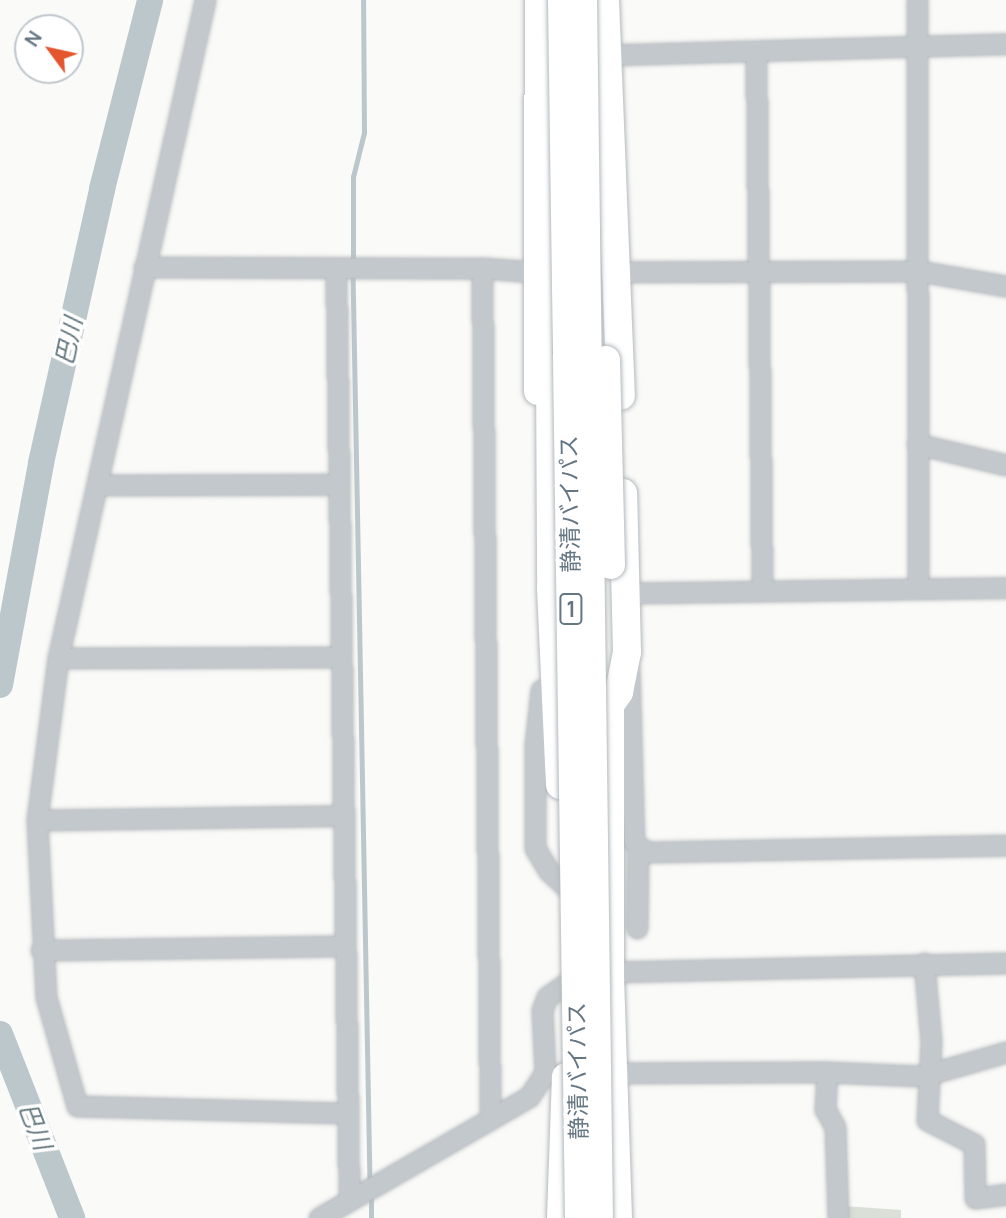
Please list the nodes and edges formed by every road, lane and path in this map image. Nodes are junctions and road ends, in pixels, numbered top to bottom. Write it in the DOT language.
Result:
graph roads {
  1 [pos="205,0"];
  2 [pos="539,0"];
  3 [pos="550,0"];
  4 [pos="562,0"];
  5 [pos="583,0"];
  6 [pos="598,0"];
  7 [pos="605,0"];
  8 [pos="917,0"];
  9 [pos="1006,44"];
  10 [pos="918,48"];
  11 [pos="756,53"];
  12 [pos="607,55"];
  13 [pos="144,267"];
  14 [pos="482,268"];
  15 [pos="336,270"];
  16 [pos="617,271"];
  17 [pos="919,271"];
  18 [pos="760,273"];
  19 [pos="538,274"];
  20 [pos="1006,286"];
  21 [pos="917,444"];
  22 [pos="1006,465"];
  23 [pos="338,484"];
  24 [pos="97,485"];
  25 [pos="918,586"];
  26 [pos="1006,588"];
  27 [pos="762,591"];
  28 [pos="626,593"];
  29 [pos="626,652"];
  30 [pos="339,657"];
  31 [pos="58,658"];
  32 [pos="541,691"];
  33 [pos="610,705"];
  34 [pos="561,811"];
  35 [pos="341,817"];
  36 [pos="37,820"];
  37 [pos="1006,845"];
  38 [pos="638,847"];
  39 [pos="566,887"];
  40 [pos="637,929"];
  41 [pos="343,946"];
  42 [pos="41,950"];
  43 [pos="924,963"];
  44 [pos="1006,963"];
  45 [pos="610,972"];
  46 [pos="571,980"];
  47 [pos="1006,1052"];
  48 [pos="827,1072"];
  49 [pos="615,1073"];
  50 [pos="929,1074"];
  51 [pos="617,1110"];
  52 [pos="345,1113"];
  53 [pos="490,1119"];
  54 [pos="1006,1194"];
  55 [pos="349,1200"];
  56 [pos="319,1218"];
  57 [pos="561,1218"];
  58 [pos="579,1218"];
  59 [pos="599,1218"];
  60 [pos="618,1218"];
  61 [pos="630,1218"];
  62 [pos="838,1218"];
  1 -- 13 [label="street"];
  2 -- 19 [label="highway"];
  3 -- 34 [label="highway"];
  4 -- 58 [label="highway, 静清バイパス / 1, bridge"];
  5 -- 59 [label="highway, 静清バイパス / 1, bridge"];
  6 -- 33 [label="highway, bridge"];
  7 -- 12 [label="highway"];
  8 -- 10 [label="street"];
  9 -- 10 [label="street"];
  10 -- 11 [label="street"];
  10 -- 17 [label="street"];
  11 -- 12 [label="street"];
  11 -- 18 [label="street"];
  12 -- 16 [label="highway"];
  13 -- 15 [label="street"];
  13 -- 24 [label="street"];
  14 -- 15 [label="street"];
  14 -- 19 [label="street"];
  14 -- 53 [label="street"];
  15 -- 23 [label="street"];
  16 -- 18 [label="street"];
  16 -- 19 [label="street"];
  16 -- 28 [label="highway"];
  17 -- 18 [label="street"];
  17 -- 20 [label="street"];
  17 -- 21 [label="street"];
  18 -- 27 [label="street"];
  19 -- 32 [label="highway"];
  21 -- 22 [label="street"];
  21 -- 25 [label="street"];
  23 -- 24 [label="street"];
  23 -- 30 [label="street"];
  24 -- 31 [label="street"];
  25 -- 26 [label="street"];
  25 -- 27 [label="street"];
  27 -- 28 [label="street"];
  28 -- 29 [label="highway"];
  29 -- 33 [label="highway"];
  29 -- 38 [label="street"];
  30 -- 31 [label="street"];
  30 -- 35 [label="street"];
  31 -- 36 [label="street"];
  32 -- 34 [label="highway"];
  32 -- 39 [label="street"];
  33 -- 45 [label="highway"];
  34 -- 39 [label="highway"];
  35 -- 36 [label="street"];
  35 -- 41 [label="street"];
  36 -- 42 [label="street"];
  37 -- 38 [label="street"];
  38 -- 40 [label="street"];
  39 -- 46 [label="highway"];
  41 -- 42 [label="street"];
  41 -- 52 [label="street"];
  42 -- 52 [label="street"];
  43 -- 44 [label="street"];
  43 -- 45 [label="street"];
  43 -- 50 [label="street"];
  45 -- 46 [label="street"];
  45 -- 49 [label="highway"];
  46 -- 53 [label="street"];
  46 -- 57 [label="highway"];
  47 -- 50 [label="street"];
  48 -- 49 [label="street"];
  48 -- 50 [label="street"];
  48 -- 62 [label="street"];
  49 -- 51 [label="highway"];
  50 -- 54 [label="street"];
  51 -- 60 [label="highway"];
  51 -- 61 [label="highway"];
  52 -- 55 [label="street"];
  53 -- 55 [label="street"];
  55 -- 56 [label="street"];
}
